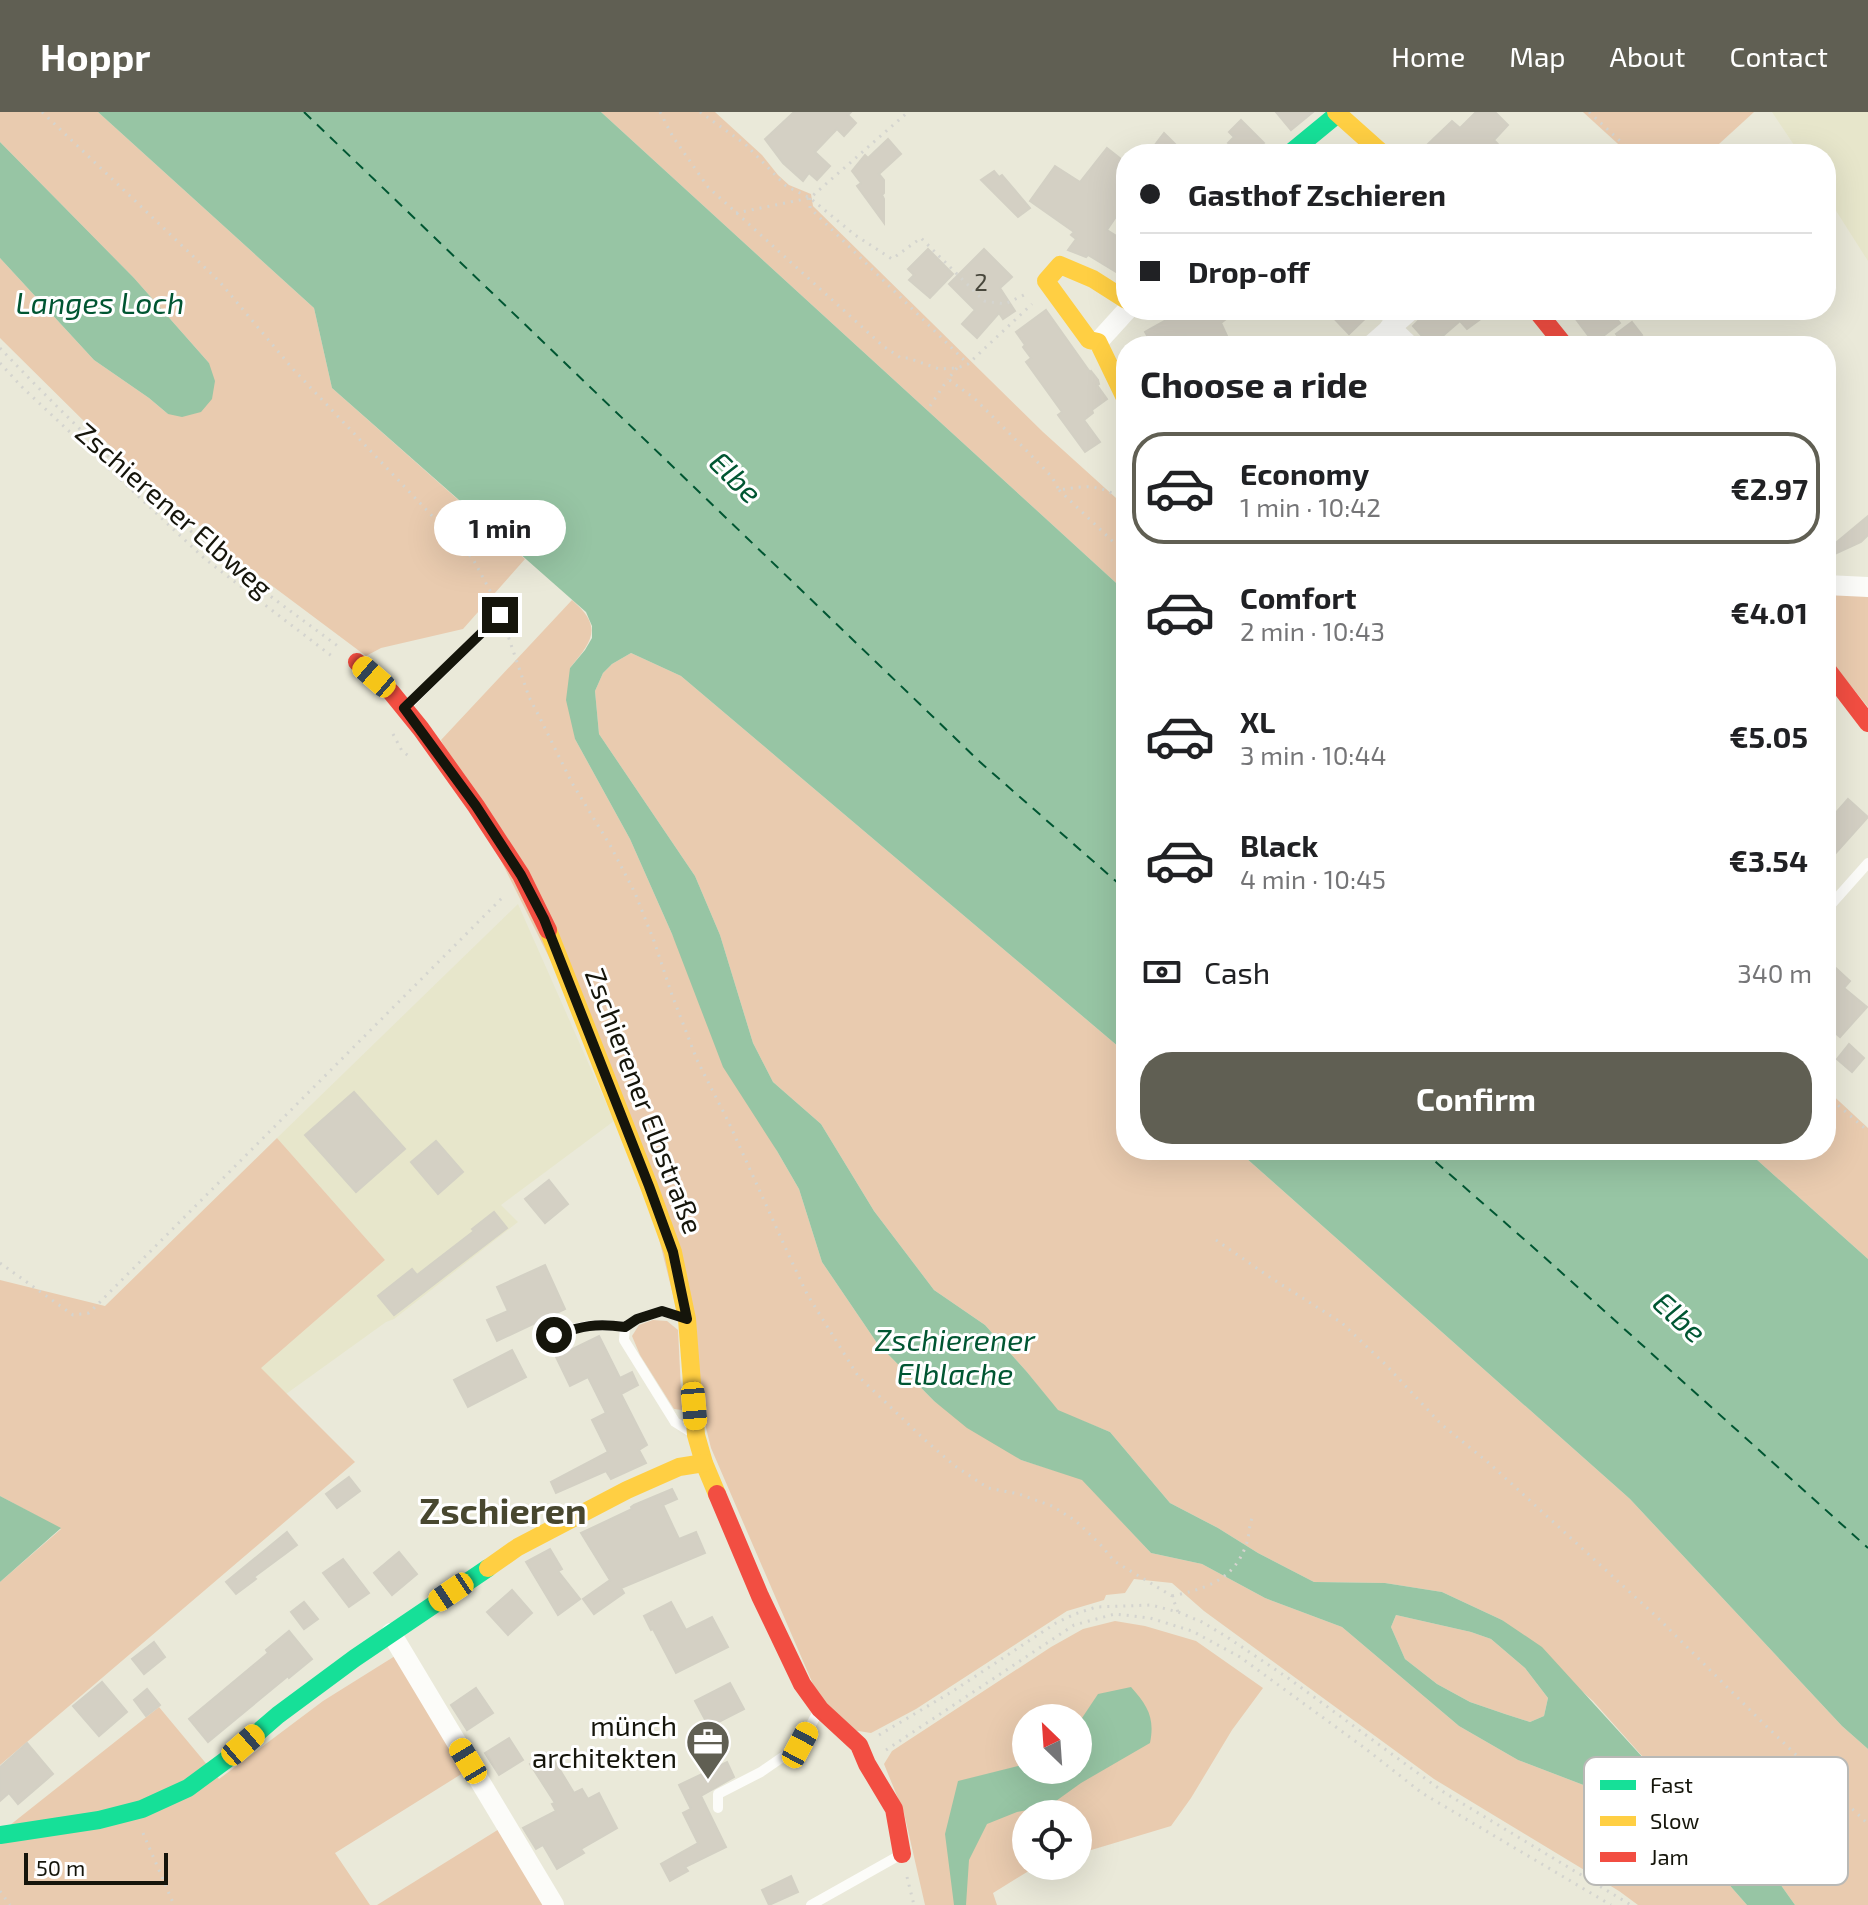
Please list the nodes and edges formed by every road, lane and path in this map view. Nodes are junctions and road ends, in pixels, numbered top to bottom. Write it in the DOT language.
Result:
graph roads {
  1 [pos="42,112"];
  2 [pos="660,112"];
  3 [pos="700,112"];
  4 [pos="908,112"];
  5 [pos="1589,112"];
  6 [pos="1338,113"];
  7 [pos="1301,144"];
  8 [pos="1372,144"];
  9 [pos="1623,144"];
  10 [pos="810,198"];
  11 [pos="736,213"];
  12 [pos="1048,284"];
  13 [pos="1116,294"];
  14 [pos="1118,320"];
  15 [pos="1399,320"];
  16 [pos="1544,320"];
  17 [pos="1390,327"];
  18 [pos="1381,336"];
  19 [pos="1399,336"];
  20 [pos="1557,336"];
  21 [pos="1098,342"];
  22 [pos="0,348"];
  23 [pos="0,363"];
  24 [pos="968,364"];
  25 [pos="957,368"];
  26 [pos="948,379"];
  27 [pos="1116,379"];
  28 [pos="930,406"];
  29 [pos="1059,490"];
  30 [pos="1116,495"];
  31 [pos="1116,544"];
  32 [pos="1836,585"];
  33 [pos="1868,587"];
  34 [pos="500,615"];
  35 [pos="336,659"];
  36 [pos="357,662"];
  37 [pos="1836,681"];
  38 [pos="404,708"];
  39 [pos="1868,723"];
  40 [pos="389,727"];
  41 [pos="414,760"];
  42 [pos="1868,863"];
  43 [pos="521,875"];
  44 [pos="1836,899"];
  45 [pos="1836,1104"];
  46 [pos="1868,1131"];
  47 [pos="1216,1240"];
  48 [pos="0,1263"];
  49 [pos="687,1319"];
  50 [pos="625,1327"];
  51 [pos="554,1335"];
  52 [pos="696,1435"];
  53 [pos="704,1463"];
  54 [pos="1253,1515"];
  55 [pos="1172,1596"];
  56 [pos="1178,1612"];
  57 [pos="391,1633"];
  58 [pos="820,1709"];
  59 [pos="861,1749"];
  60 [pos="1798,1757"];
  61 [pos="1848,1805"];
  62 [pos="718,1808"];
  63 [pos="142,1809"];
  64 [pos="1868,1824"];
  65 [pos="0,1835"];
  66 [pos="902,1854"];
  67 [pos="1584,1877"];
  68 [pos="1598,1885"];
  69 [pos="0,1891"];
  70 [pos="10,1905"];
  71 [pos="174,1905"];
  72 [pos="554,1905"];
  73 [pos="811,1905"];
  74 [pos="914,1905"];
  75 [pos="1611,1905"];
  76 [pos="1631,1905"];
  1 -- 34 [label="path"];
  2 -- 11 [label="path"];
  3 -- 10 [label="path"];
  4 -- 10 [label="path"];
  5 -- 9 [label="path"];
  6 -- 7 [label="street"];
  6 -- 8 [label="street"];
  10 -- 11 [label="path"];
  10 -- 12 [label="path"];
  10 -- 24 [label="path"];
  11 -- 25 [label="path"];
  12 -- 13 [label="street"];
  12 -- 21 [label="street"];
  12 -- 24 [label="path"];
  14 -- 21 [label="street"];
  15 -- 17 [label="street"];
  16 -- 20 [label="street"];
  17 -- 18 [label="street"];
  17 -- 19 [label="street"];
  21 -- 27 [label="street"];
  22 -- 36 [label="path, Zschierener Elbweg"];
  23 -- 35 [label="path"];
  24 -- 25 [label="path"];
  25 -- 26 [label="path"];
  26 -- 28 [label="path"];
  26 -- 29 [label="path"];
  29 -- 30 [label="path"];
  29 -- 31 [label="path"];
  32 -- 33 [label="street"];
  34 -- 38 [label="lane"];
  34 -- 55 [label="path"];
  36 -- 38 [label="street, Zschierener Elbstraße"];
  37 -- 39 [label="street"];
  38 -- 43 [label="street, Zschierener Elbstraße"];
  40 -- 41 [label="path"];
  42 -- 44 [label="lane"];
  43 -- 48 [label="path"];
  43 -- 49 [label="street, Zschierener Elbstraße"];
  45 -- 46 [label="path"];
  47 -- 60 [label="path"];
  49 -- 50 [label="lane"];
  49 -- 52 [label="street, Zschierener Elbstraße"];
  50 -- 51 [label="lane"];
  50 -- 52 [label="lane"];
  52 -- 53 [label="street, Zschierener Elbstraße"];
  53 -- 57 [label="street"];
  53 -- 58 [label="street, Zschierener Elbstraße"];
  54 -- 55 [label="path"];
  55 -- 56 [label="path"];
  56 -- 59 [label="path"];
  56 -- 67 [label="path"];
  57 -- 63 [label="street"];
  57 -- 72 [label="street"];
  58 -- 59 [label="street, Zschierener Elbstraße"];
  58 -- 62 [label="lane"];
  59 -- 66 [label="street, Zschierener Elbstraße"];
  59 -- 75 [label="path"];
  61 -- 64 [label="path"];
  63 -- 65 [label="street"];
  63 -- 71 [label="path"];
  66 -- 73 [label="lane"];
  66 -- 74 [label="path"];
  68 -- 76 [label="path"];
  69 -- 70 [label="path"];
}
